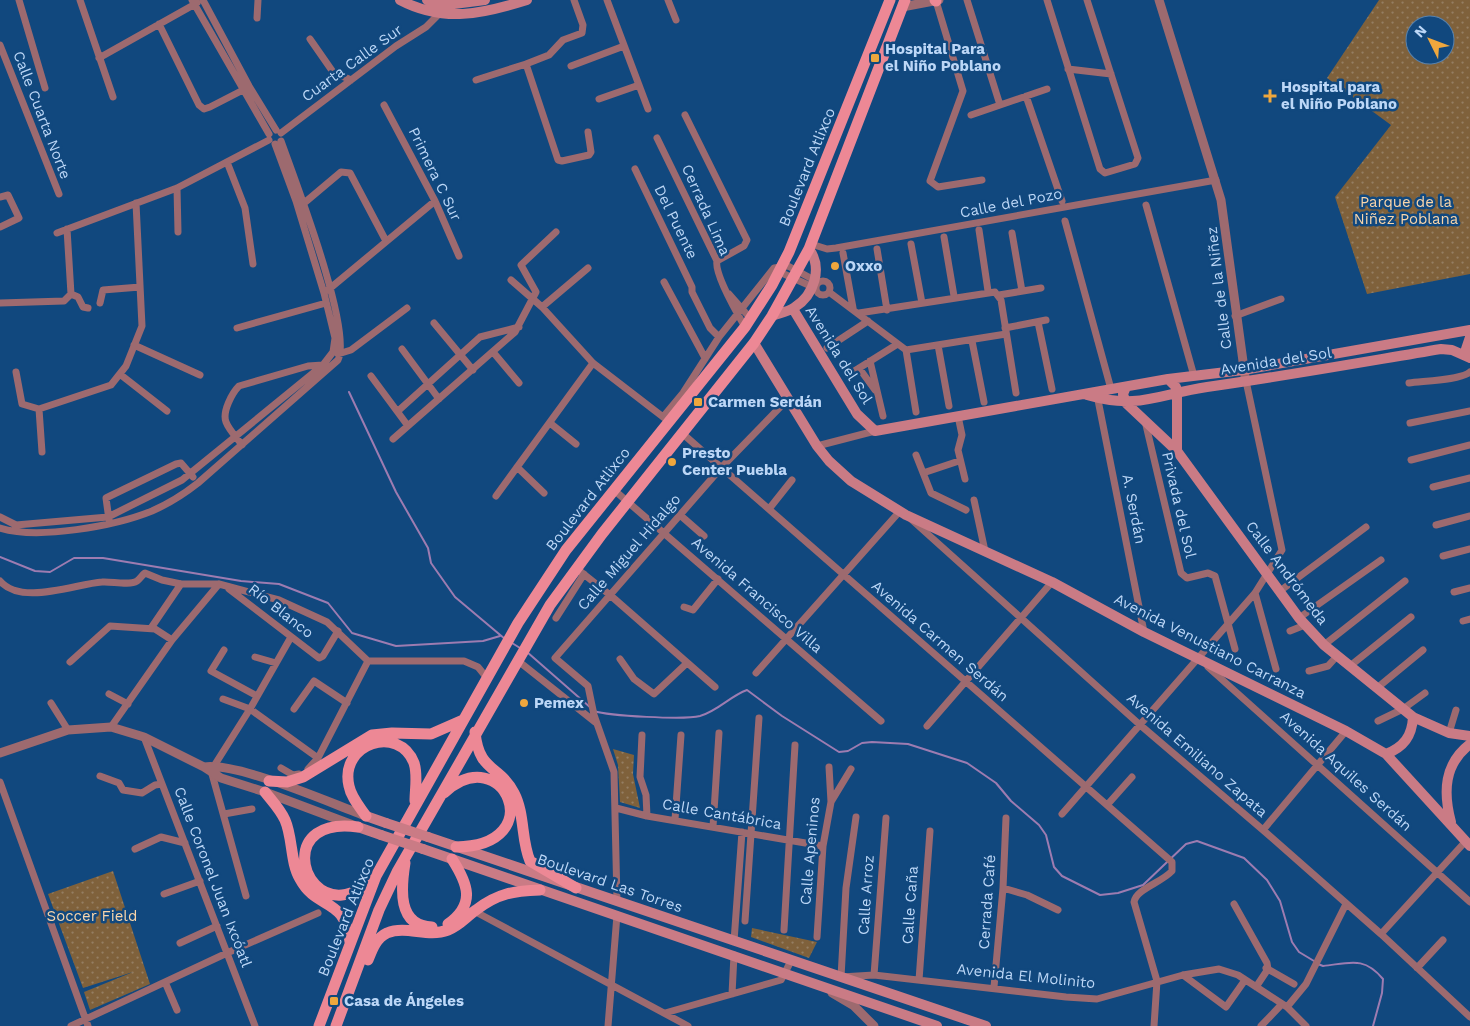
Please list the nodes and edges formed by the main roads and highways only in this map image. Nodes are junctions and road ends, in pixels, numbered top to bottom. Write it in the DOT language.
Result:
graph roads {
  1 [pos="400,0"];
  2 [pos="427,0"];
  3 [pos="485,0"];
  4 [pos="527,0"];
  5 [pos="890,0"];
  6 [pos="903,4"];
  7 [pos="810,246"];
  8 [pos="793,309"];
  9 [pos="772,316"];
  10 [pos="1470,330"];
  11 [pos="1470,337"];
  12 [pos="754,343"];
  13 [pos="1470,358"];
  14 [pos="1168,379"];
  15 [pos="1126,387"];
  16 [pos="1177,393"];
  17 [pos="1093,395"];
  18 [pos="1126,403"];
  19 [pos="1177,451"];
  20 [pos="1413,717"];
  21 [pos="463,720"];
  22 [pos="475,732"];
  23 [pos="1470,736"];
  24 [pos="1470,744"];
  25 [pos="1386,754"];
  26 [pos="269,781"];
  27 [pos="264,792"];
  28 [pos="436,802"];
  29 [pos="414,805"];
  30 [pos="366,816"];
  31 [pos="1452,825"];
  32 [pos="358,827"];
  33 [pos="1468,844"];
  34 [pos="456,847"];
  35 [pos="406,854"];
  36 [pos="452,859"];
  37 [pos="376,876"];
  38 [pos="576,888"];
  39 [pos="540,890"];
  40 [pos="350,942"];
  41 [pos="319,1026"];
  42 [pos="336,1026"];
  43 [pos="344,1026"];
  44 [pos="937,1026"];
  45 [pos="986,1026"];
  1 -- 4 [label="main road"];
  2 -- 3 [label="main road"];
  5 -- 21 [label="main road, Boulevard Atlixco"];
  6 -- 7 [label="main road, Boulevard Atlixco"];
  7 -- 8 [label="main road"];
  7 -- 9 [label="main road, Boulevard Atlixco"];
  8 -- 9 [label="main road, Avenida del Sol"];
  8 -- 17 [label="main road, Avenida del Sol"];
  9 -- 12 [label="main road, Boulevard Atlixco"];
  10 -- 14 [label="main road, Avenida del Sol"];
  11 -- 13 [label="main road"];
  12 -- 22 [label="main road, Boulevard Atlixco"];
  12 -- 25 [label="main road, Avenida Venustiano Carranza"];
  13 -- 16 [label="main road, Avenida del Sol"];
  14 -- 15 [label="main road, Avenida del Sol"];
  14 -- 16 [label="main road"];
  15 -- 17 [label="main road, Avenida del Sol"];
  15 -- 18 [label="main road"];
  16 -- 18 [label="main road, Avenida del Sol"];
  16 -- 19 [label="main road"];
  17 -- 18 [label="main road, Avenida del Sol"];
  18 -- 19 [label="main road, Calle Andrómeda"];
  19 -- 20 [label="main road, Calle Andrómeda"];
  20 -- 23 [label="main road, Calle Andrómeda"];
  20 -- 25 [label="main road"];
  21 -- 26 [label="main road"];
  21 -- 29 [label="main road, Boulevard Atlixco"];
  22 -- 28 [label="main road, Boulevard Atlixco"];
  22 -- 38 [label="main road"];
  24 -- 31 [label="main road"];
  25 -- 31 [label="main road, Avenida Venustiano Carranza"];
  27 -- 40 [label="main road"];
  28 -- 34 [label="main road"];
  28 -- 35 [label="main road, Boulevard Atlixco"];
  29 -- 30 [label="main road"];
  29 -- 37 [label="main road, Boulevard Atlixco"];
  30 -- 34 [label="main road, Boulevard Las Torres, bridge"];
  31 -- 33 [label="main road, Avenida Venustiano Carranza"];
  32 -- 36 [label="main road, Boulevard Las Torres, bridge"];
  32 -- 37 [label="main road"];
  34 -- 38 [label="main road, Boulevard Las Torres"];
  35 -- 36 [label="main road"];
  35 -- 42 [label="main road, Boulevard Atlixco"];
  36 -- 39 [label="main road, Boulevard Las Torres"];
  37 -- 40 [label="main road, Boulevard Atlixco"];
  38 -- 45 [label="main road, Boulevard Las Torres"];
  39 -- 43 [label="main road"];
  39 -- 44 [label="main road, Boulevard Las Torres"];
  40 -- 41 [label="main road, Boulevard Atlixco"];
}
